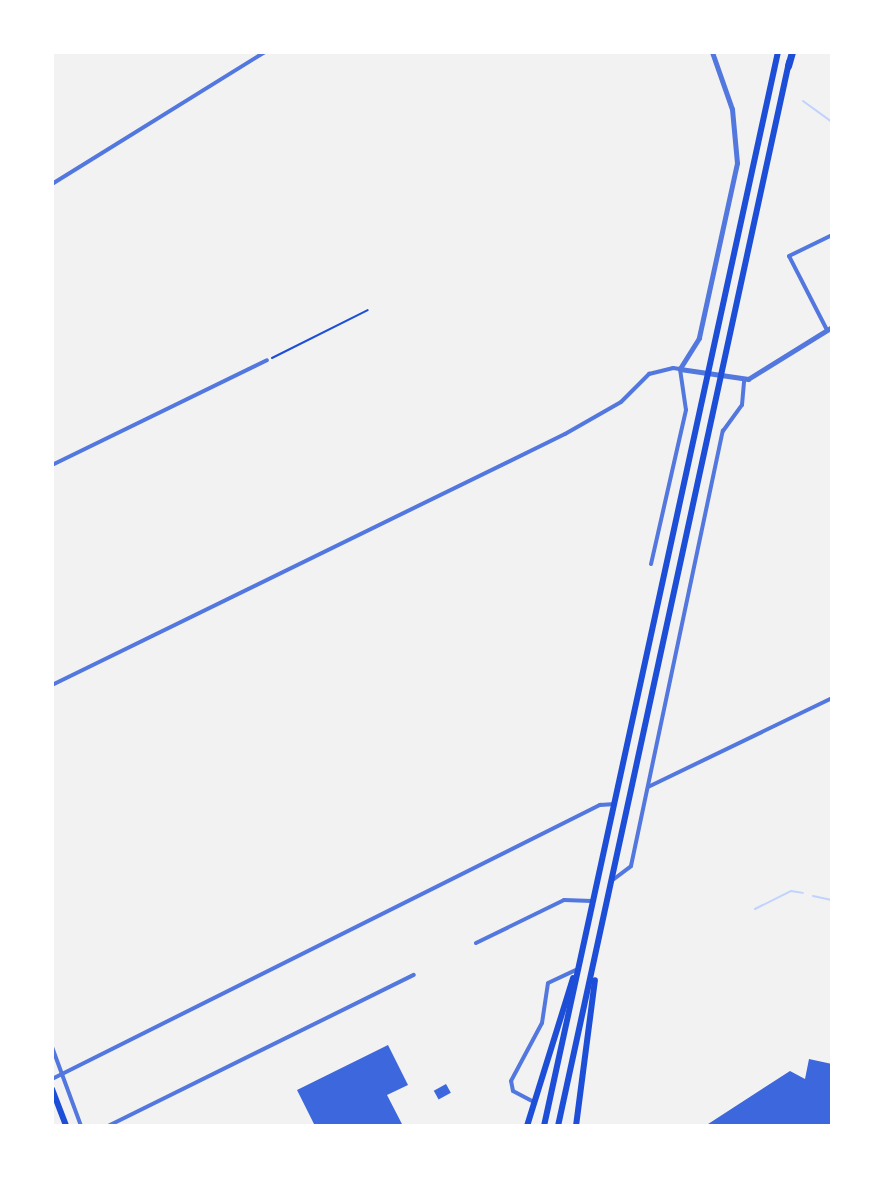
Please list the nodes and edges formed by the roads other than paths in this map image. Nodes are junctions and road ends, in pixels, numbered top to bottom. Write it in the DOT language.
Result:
graph roads {
  1 [pos="265,52"];
  2 [pos="712,52"];
  3 [pos="778,52"];
  4 [pos="792,52"];
  5 [pos="788,66"];
  6 [pos="52,184"];
  7 [pos="832,235"];
  8 [pos="830,329"];
  9 [pos="267,360"];
  10 [pos="680,369"];
  11 [pos="708,374"];
  12 [pos="722,377"];
  13 [pos="744,380"];
  14 [pos="52,465"];
  15 [pos="651,564"];
  16 [pos="52,685"];
  17 [pos="832,698"];
  18 [pos="648,787"];
  19 [pos="615,804"];
  20 [pos="614,879"];
  21 [pos="593,901"];
  22 [pos="476,943"];
  23 [pos="582,952"];
  24 [pos="598,952"];
  25 [pos="576,970"];
  26 [pos="414,975"];
  27 [pos="52,1047"];
  28 [pos="62,1075"];
  29 [pos="52,1079"];
  30 [pos="67,1090"];
  31 [pos="53,1093"];
  32 [pos="532,1101"];
  33 [pos="66,1126"];
  34 [pos="81,1126"];
  35 [pos="108,1126"];
  36 [pos="527,1126"];
  37 [pos="544,1126"];
  38 [pos="558,1126"];
  39 [pos="576,1126"];
  1 -- 6 [label="street"];
  2 -- 10 [label="street"];
  3 -- 11 [label="main road"];
  4 -- 5 [label="highway"];
  5 -- 12 [label="main road"];
  7 -- 8 [label="street"];
  8 -- 13 [label="street"];
  9 -- 14 [label="street"];
  10 -- 11 [label="street"];
  10 -- 15 [label="street"];
  10 -- 16 [label="street"];
  11 -- 12 [label="street"];
  11 -- 19 [label="main road"];
  12 -- 13 [label="street"];
  12 -- 20 [label="main road"];
  13 -- 18 [label="street"];
  17 -- 18 [label="street"];
  18 -- 20 [label="street"];
  19 -- 21 [label="main road"];
  19 -- 28 [label="street"];
  20 -- 24 [label="main road"];
  21 -- 22 [label="street"];
  21 -- 23 [label="main road"];
  23 -- 25 [label="main road"];
  23 -- 37 [label="main road"];
  24 -- 38 [label="main road"];
  24 -- 39 [label="main road"];
  25 -- 32 [label="main road"];
  25 -- 32 [label="street"];
  26 -- 35 [label="street"];
  27 -- 28 [label="street"];
  28 -- 29 [label="street"];
  28 -- 30 [label="street"];
  30 -- 31 [label="street"];
  30 -- 34 [label="street"];
  31 -- 33 [label="main road"];
  32 -- 36 [label="main road"];
}
